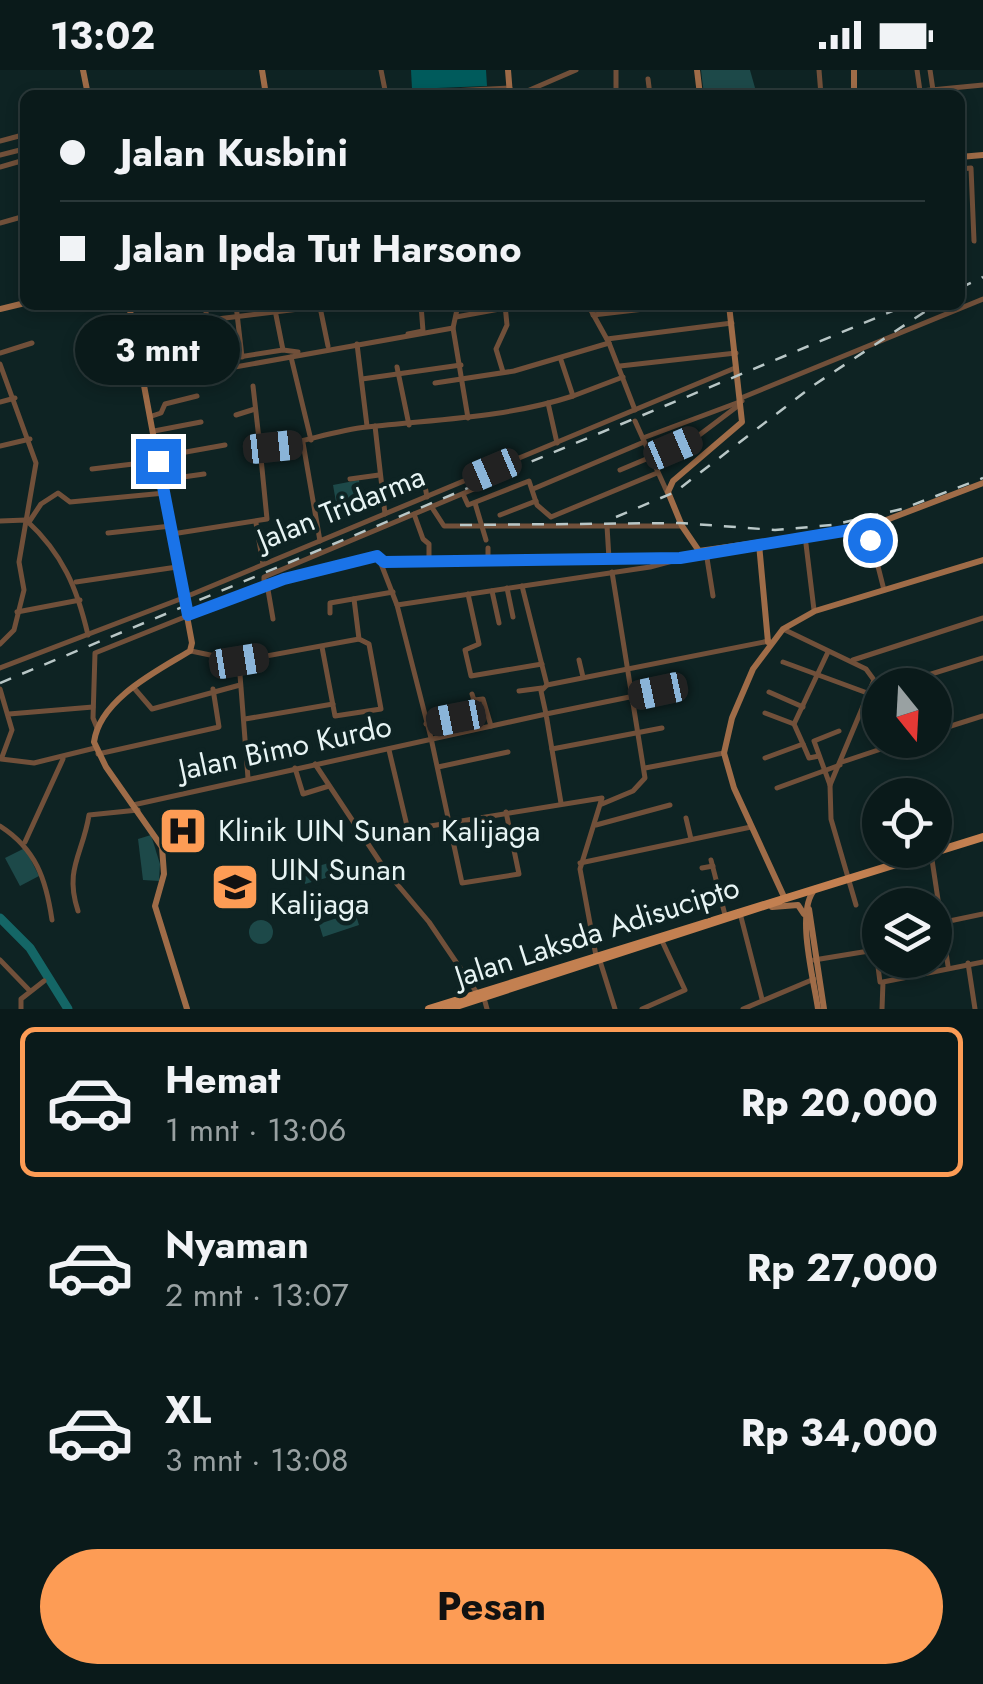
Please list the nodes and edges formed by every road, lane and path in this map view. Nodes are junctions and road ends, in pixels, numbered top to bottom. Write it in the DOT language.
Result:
graph roads {
  1 [pos="576,70"];
  2 [pos="930,70"];
  3 [pos="648,80"];
  4 [pos="983,85"];
  5 [pos="530,90"];
  6 [pos="649,90"];
  7 [pos="933,90"];
  8 [pos="19,136"];
  9 [pos="0,141"];
  10 [pos="20,150"];
  11 [pos="0,155"];
  12 [pos="965,169"];
  13 [pos="974,240"];
  14 [pos="130,310"];
  15 [pos="207,310"];
  16 [pos="236,310"];
  17 [pos="275,310"];
  18 [pos="305,310"];
  19 [pos="320,310"];
  20 [pos="422,310"];
  21 [pos="457,310"];
  22 [pos="490,310"];
  23 [pos="504,310"];
  24 [pos="590,310"];
  25 [pos="636,310"];
  26 [pos="731,310"];
  27 [pos="957,310"];
  28 [pos="276,314"];
  29 [pos="593,315"];
  30 [pos="237,316"];
  31 [pos="456,317"];
  32 [pos="208,319"];
  33 [pos="732,323"];
  34 [pos="453,328"];
  35 [pos="135,330"];
  36 [pos="608,341"];
  37 [pos="32,343"];
  38 [pos="357,344"];
  39 [pos="328,346"];
  40 [pos="283,350"];
  41 [pos="0,353"];
  42 [pos="736,353"];
  43 [pos="290,356"];
  44 [pos="242,357"];
  45 [pos="561,360"];
  46 [pos="0,364"];
  47 [pos="460,365"];
  48 [pos="620,366"];
  49 [pos="397,367"];
  50 [pos="738,367"];
  51 [pos="144,372"];
  52 [pos="503,372"];
  53 [pos="399,375"];
  54 [pos="623,377"];
  55 [pos="362,379"];
  56 [pos="464,379"];
  57 [pos="146,383"];
  58 [pos="434,383"];
  59 [pos="253,386"];
  60 [pos="197,396"];
  61 [pos="573,396"];
  62 [pos="15,398"];
  63 [pos="742,400"];
  64 [pos="0,402"];
  65 [pos="548,403"];
  66 [pos="256,409"];
  67 [pos="635,410"];
  68 [pos="236,414"];
  69 [pos="152,416"];
  70 [pos="468,418"];
  71 [pos="636,421"];
  72 [pos="201,422"];
  73 [pos="409,425"];
  74 [pos="371,426"];
  75 [pos="154,432"];
  76 [pos="30,439"];
  77 [pos="644,440"];
  78 [pos="307,442"];
  79 [pos="557,443"];
  80 [pos="0,446"];
  81 [pos="225,446"];
  82 [pos="260,448"];
  83 [pos="651,457"];
  84 [pos="158,459"];
  85 [pos="92,469"];
  86 [pos="620,470"];
  87 [pos="657,473"];
  88 [pos="204,474"];
  89 [pos="379,474"];
  90 [pos="423,475"];
  91 [pos="350,479"];
  92 [pos="163,481"];
  93 [pos="488,483"];
  94 [pos="983,483"];
  95 [pos="146,484"];
  96 [pos="533,488"];
  97 [pos="165,493"];
  98 [pos="463,494"];
  99 [pos="668,495"];
  100 [pos="427,497"];
  101 [pos="536,501"];
  102 [pos="475,503"];
  103 [pos="432,506"];
  104 [pos="414,513"];
  105 [pos="385,514"];
  106 [pos="500,515"];
  107 [pos="0,521"];
  108 [pos="28,521"];
  109 [pos="256,521"];
  110 [pos="485,526"];
  111 [pos="608,526"];
  112 [pos="682,526"];
  113 [pos="868,527"];
  114 [pos="172,530"];
  115 [pos="108,533"];
  116 [pos="320,542"];
  117 [pos="759,544"];
  118 [pos="806,544"];
  119 [pos="706,552"];
  120 [pos="680,558"];
  121 [pos="610,559"];
  122 [pos="488,560"];
  123 [pos="983,560"];
  124 [pos="429,561"];
  125 [pos="384,562"];
  126 [pos="263,564"];
  127 [pos="177,567"];
  128 [pos="612,572"];
  129 [pos="76,582"];
  130 [pos="266,585"];
  131 [pos="522,586"];
  132 [pos="507,588"];
  133 [pos="884,590"];
  134 [pos="492,591"];
  135 [pos="393,592"];
  136 [pos="468,594"];
  137 [pos="713,596"];
  138 [pos="184,598"];
  139 [pos="354,599"];
  140 [pos="80,600"];
  141 [pos="398,606"];
  142 [pos="814,610"];
  143 [pos="20,612"];
  144 [pos="330,613"];
  145 [pos="188,615"];
  146 [pos="513,617"];
  147 [pos="983,618"];
  148 [pos="273,619"];
  149 [pos="500,622"];
  150 [pos="783,629"];
  151 [pos="88,635"];
  152 [pos="359,639"];
  153 [pos="0,644"];
  154 [pos="768,644"];
  155 [pos="322,647"];
  156 [pos="190,651"];
  157 [pos="828,652"];
  158 [pos="983,658"];
  159 [pos="579,660"];
  160 [pos="239,661"];
  161 [pos="851,661"];
  162 [pos="783,662"];
  163 [pos="542,664"];
  164 [pos="0,668"];
  165 [pos="862,668"];
  166 [pos="951,668"];
  167 [pos="628,670"];
  168 [pos="818,674"];
  169 [pos="583,678"];
  170 [pos="240,685"];
  171 [pos="544,687"];
  172 [pos="134,688"];
  173 [pos="0,689"];
  174 [pos="213,689"];
  175 [pos="520,691"];
  176 [pos="658,691"];
  177 [pos="862,691"];
  178 [pos="769,692"];
  179 [pos="472,694"];
  180 [pos="633,696"];
  181 [pos="332,704"];
  182 [pos="94,707"];
  183 [pos="803,707"];
  184 [pos="486,712"];
  185 [pos="766,712"];
  186 [pos="862,713"];
  187 [pos="9,714"];
  188 [pos="546,714"];
  189 [pos="983,716"];
  190 [pos="245,719"];
  191 [pos="426,724"];
  192 [pos="794,724"];
  193 [pos="491,726"];
  194 [pos="952,726"];
  195 [pos="98,728"];
  196 [pos="662,728"];
  197 [pos="839,731"];
  198 [pos="641,733"];
  199 [pos="431,738"];
  200 [pos="803,744"];
  201 [pos="552,748"];
  202 [pos="389,749"];
  203 [pos="96,751"];
  204 [pos="508,752"];
  205 [pos="724,753"];
  206 [pos="819,756"];
  207 [pos="862,756"];
  208 [pos="765,758"];
  209 [pos="64,759"];
  210 [pos="1,760"];
  211 [pos="841,763"];
  212 [pos="314,764"];
  213 [pos="438,767"];
  214 [pos="295,768"];
  215 [pos="645,768"];
  216 [pos="824,770"];
  217 [pos="248,778"];
  218 [pos="830,784"];
  219 [pos="328,786"];
  220 [pos="777,788"];
  221 [pos="561,803"];
  222 [pos="602,804"];
  223 [pos="670,805"];
  224 [pos="137,809"];
  225 [pos="506,812"];
  226 [pos="686,818"];
  227 [pos="450,822"];
  228 [pos="596,825"];
  229 [pos="0,826"];
  230 [pos="751,827"];
  231 [pos="408,830"];
  232 [pos="363,837"];
  233 [pos="983,837"];
  234 [pos="691,840"];
  235 [pos="25,842"];
  236 [pos="952,847"];
  237 [pos="580,863"];
  238 [pos="702,868"];
  239 [pos="883,868"];
  240 [pos="851,878"];
  241 [pos="806,898"];
  242 [pos="782,901"];
  243 [pos="856,905"];
  244 [pos="78,912"];
  245 [pos="983,914"];
  246 [pos="724,915"];
  247 [pos="741,916"];
  248 [pos="52,920"];
  249 [pos="806,920"];
  250 [pos="952,920"];
  251 [pos="687,930"];
  252 [pos="662,941"];
  253 [pos="862,952"];
  254 [pos="598,958"];
  255 [pos="0,960"];
  256 [pos="814,960"];
  257 [pos="983,962"];
  258 [pos="968,963"];
  259 [pos="952,965"];
  260 [pos="879,978"];
  261 [pos="903,978"];
  262 [pos="814,979"];
  263 [pos="44,982"];
  264 [pos="880,984"];
  265 [pos="30,992"];
  266 [pos="480,996"];
  267 [pos="762,999"];
  268 [pos="614,1008"];
  269 [pos="22,1009"];
  270 [pos="188,1009"];
  271 [pos="428,1009"];
  272 [pos="448,1009"];
  273 [pos="487,1009"];
  274 [pos="642,1009"];
  275 [pos="743,1009"];
  276 [pos="821,1009"];
  277 [pos="882,1009"];
  278 [pos="975,1009"];
  1 -- 5 [label="street"];
  2 -- 7 [label="street"];
  3 -- 6 [label="street"];
  4 -- 7 [label="street"];
  8 -- 9 [label="street"];
  10 -- 11 [label="street"];
  12 -- 13 [label="street"];
  14 -- 35 [label="main road"];
  15 -- 32 [label="street"];
  16 -- 30 [label="street"];
  17 -- 28 [label="street"];
  18 -- 28 [label="street"];
  19 -- 39 [label="street"];
  20 -- 39 [label="street"];
  21 -- 31 [label="street"];
  22 -- 31 [label="street"];
  23 -- 52 [label="street"];
  24 -- 29 [label="street"];
  25 -- 29 [label="street"];
  26 -- 33 [label="main road"];
  27 -- 63 [label="street"];
  28 -- 30 [label="street"];
  28 -- 40 [label="street"];
  29 -- 36 [label="street"];
  30 -- 32 [label="street"];
  30 -- 44 [label="street"];
  31 -- 34 [label="street"];
  32 -- 35 [label="street"];
  33 -- 36 [label="street"];
  33 -- 42 [label="main road"];
  34 -- 38 [label="street"];
  34 -- 47 [label="street"];
  35 -- 51 [label="main road"];
  36 -- 45 [label="street"];
  36 -- 48 [label="street"];
  37 -- 41 [label="street"];
  38 -- 43 [label="street"];
  38 -- 55 [label="street"];
  39 -- 40 [label="street"];
  40 -- 44 [label="street"];
  42 -- 48 [label="street"];
  42 -- 50 [label="main road"];
  43 -- 57 [label="street"];
  43 -- 78 [label="street"];
  44 -- 51 [label="street"];
  45 -- 52 [label="street"];
  45 -- 61 [label="street"];
  46 -- 62 [label="street"];
  47 -- 53 [label="street"];
  47 -- 56 [label="street"];
  48 -- 54 [label="street"];
  49 -- 53 [label="street"];
  50 -- 63 [label="main road"];
  50 -- 67 [label="street, Jalan Tridarma"];
  51 -- 57 [label="main road"];
  52 -- 56 [label="street"];
  53 -- 55 [label="street"];
  53 -- 73 [label="street"];
  54 -- 61 [label="street"];
  54 -- 67 [label="street"];
  55 -- 74 [label="street"];
  56 -- 58 [label="street"];
  56 -- 70 [label="street"];
  57 -- 69 [label="main road"];
  59 -- 66 [label="street"];
  60 -- 69 [label="street"];
  61 -- 65 [label="street"];
  62 -- 64 [label="street"];
  62 -- 76 [label="street"];
  63 -- 77 [label="street"];
  63 -- 83 [label="street"];
  63 -- 99 [label="main road"];
  65 -- 70 [label="street"];
  65 -- 79 [label="street"];
  66 -- 68 [label="street"];
  66 -- 82 [label="street"];
  67 -- 79 [label="street, Jalan Tridarma"];
  69 -- 75 [label="main road"];
  70 -- 73 [label="street"];
  71 -- 77 [label="street"];
  72 -- 75 [label="street"];
  73 -- 74 [label="street"];
  74 -- 78 [label="street"];
  74 -- 89 [label="street"];
  75 -- 84 [label="main road"];
  76 -- 80 [label="street"];
  76 -- 108 [label="street"];
  77 -- 83 [label="street"];
  77 -- 96 [label="street"];
  78 -- 82 [label="street"];
  78 -- 116 [label="street"];
  79 -- 100 [label="street, Jalan Tridarma"];
  81 -- 84 [label="street"];
  82 -- 109 [label="street"];
  83 -- 86 [label="street"];
  83 -- 87 [label="street"];
  84 -- 85 [label="street"];
  84 -- 92 [label="main road"];
  87 -- 99 [label="street"];
  87 -- 101 [label="street"];
  88 -- 92 [label="street"];
  89 -- 91 [label="street"];
  89 -- 105 [label="street"];
  90 -- 100 [label="street"];
  92 -- 95 [label="street"];
  92 -- 97 [label="main road"];
  93 -- 98 [label="street"];
  94 -- 113 [label="main road"];
  96 -- 101 [label="street"];
  96 -- 102 [label="street"];
  97 -- 108 [label="street"];
  97 -- 114 [label="main road"];
  98 -- 102 [label="street"];
  98 -- 103 [label="street"];
  99 -- 112 [label="main road"];
  100 -- 105 [label="street, Jalan Tridarma"];
  101 -- 106 [label="street"];
  102 -- 110 [label="street"];
  103 -- 104 [label="street"];
  103 -- 110 [label="street"];
  104 -- 124 [label="street"];
  104 -- 130 [label="street"];
  105 -- 116 [label="street, Jalan Tridarma"];
  107 -- 108 [label="street"];
  108 -- 129 [label="street"];
  108 -- 143 [label="street"];
  109 -- 114 [label="street"];
  109 -- 126 [label="street"];
  110 -- 111 [label="street"];
  110 -- 122 [label="street"];
  111 -- 112 [label="street"];
  111 -- 121 [label="street"];
  112 -- 119 [label="main road"];
  113 -- 117 [label="main road"];
  113 -- 133 [label="street"];
  114 -- 115 [label="street"];
  114 -- 127 [label="main road"];
  116 -- 126 [label="street, Jalan Tridarma"];
  117 -- 119 [label="main road"];
  117 -- 154 [label="main road"];
  118 -- 142 [label="street"];
  119 -- 120 [label="street"];
  119 -- 137 [label="street"];
  120 -- 121 [label="street"];
  120 -- 128 [label="street"];
  121 -- 122 [label="street"];
  122 -- 124 [label="street"];
  123 -- 133 [label="main road"];
  124 -- 125 [label="street"];
  125 -- 130 [label="street"];
  125 -- 135 [label="street, Jalan Bimo Kurdo"];
  126 -- 138 [label="street, Jalan Tridarma"];
  127 -- 129 [label="street"];
  127 -- 138 [label="main road"];
  128 -- 131 [label="street"];
  128 -- 167 [label="street"];
  129 -- 140 [label="street"];
  130 -- 145 [label="street"];
  130 -- 148 [label="street"];
  131 -- 132 [label="street"];
  131 -- 163 [label="street"];
  132 -- 134 [label="street"];
  132 -- 146 [label="street"];
  133 -- 142 [label="main road"];
  134 -- 136 [label="street"];
  134 -- 149 [label="street"];
  135 -- 139 [label="street"];
  135 -- 141 [label="street, Jalan Bimo Kurdo"];
  136 -- 141 [label="street"];
  136 -- 163 [label="street"];
  138 -- 145 [label="main road"];
  138 -- 151 [label="street, Jalan Tridarma"];
  139 -- 144 [label="street"];
  139 -- 152 [label="street"];
  140 -- 143 [label="street"];
  140 -- 151 [label="street"];
  141 -- 191 [label="street, Jalan Bimo Kurdo"];
  142 -- 150 [label="main road"];
  143 -- 153 [label="street"];
  145 -- 156 [label="main road"];
  145 -- 182 [label="street"];
  147 -- 161 [label="street"];
  150 -- 154 [label="main road"];
  150 -- 157 [label="street"];
  151 -- 164 [label="street, Jalan Tridarma"];
  152 -- 155 [label="street"];
  152 -- 181 [label="street"];
  154 -- 167 [label="street"];
  154 -- 205 [label="main road"];
  155 -- 160 [label="street"];
  155 -- 181 [label="street"];
  156 -- 160 [label="street"];
  156 -- 172 [label="main road"];
  157 -- 161 [label="street"];
  157 -- 168 [label="street"];
  158 -- 166 [label="street"];
  159 -- 169 [label="street"];
  160 -- 170 [label="street"];
  161 -- 165 [label="street"];
  162 -- 168 [label="street"];
  163 -- 171 [label="street"];
  167 -- 169 [label="street"];
  167 -- 180 [label="street"];
  168 -- 177 [label="street"];
  168 -- 183 [label="street"];
  169 -- 171 [label="street"];
  170 -- 174 [label="street"];
  170 -- 190 [label="street"];
  171 -- 175 [label="street"];
  171 -- 188 [label="street"];
  172 -- 174 [label="street"];
  172 -- 195 [label="main road"];
  173 -- 187 [label="street"];
  174 -- 203 [label="street"];
  176 -- 180 [label="street, Jalan Bimo Kurdo"];
  178 -- 183 [label="street"];
  179 -- 184 [label="street"];
  180 -- 188 [label="street, Jalan Bimo Kurdo"];
  180 -- 198 [label="street"];
  181 -- 190 [label="street"];
  182 -- 187 [label="street"];
  182 -- 195 [label="street"];
  183 -- 192 [label="street"];
  184 -- 191 [label="street"];
  184 -- 193 [label="street"];
  185 -- 192 [label="street"];
  186 -- 211 [label="street"];
  187 -- 210 [label="street"];
  188 -- 193 [label="street, Jalan Bimo Kurdo"];
  188 -- 201 [label="street"];
  189 -- 194 [label="street"];
  190 -- 217 [label="street"];
  191 -- 199 [label="street, Jalan Bimo Kurdo"];
  192 -- 200 [label="street"];
  193 -- 199 [label="street, Jalan Bimo Kurdo"];
  195 -- 203 [label="main road"];
  196 -- 198 [label="street"];
  197 -- 206 [label="street"];
  198 -- 201 [label="street"];
  198 -- 215 [label="street"];
  199 -- 202 [label="street, Jalan Bimo Kurdo"];
  199 -- 213 [label="street"];
  200 -- 206 [label="street"];
  200 -- 208 [label="street"];
  201 -- 221 [label="street"];
  202 -- 212 [label="street, Jalan Bimo Kurdo"];
  202 -- 231 [label="street"];
  203 -- 209 [label="street"];
  203 -- 224 [label="main road"];
  204 -- 213 [label="street"];
  205 -- 215 [label="street"];
  205 -- 230 [label="main road"];
  206 -- 216 [label="street"];
  207 -- 211 [label="street"];
  209 -- 210 [label="street"];
  209 -- 235 [label="street"];
  211 -- 216 [label="street"];
  211 -- 218 [label="street"];
  212 -- 214 [label="street, Jalan Bimo Kurdo"];
  212 -- 219 [label="street"];
  213 -- 227 [label="street"];
  214 -- 217 [label="street, Jalan Bimo Kurdo"];
  214 -- 219 [label="street"];
  215 -- 222 [label="street"];
  216 -- 218 [label="street"];
  216 -- 220 [label="street"];
  217 -- 224 [label="street, Jalan Bimo Kurdo"];
  218 -- 240 [label="street"];
  219 -- 232 [label="street"];
  221 -- 222 [label="street"];
  221 -- 225 [label="street"];
  222 -- 228 [label="street"];
  223 -- 228 [label="street"];
  224 -- 244 [label="street, Jalan Bimo Kurdo"];
  224 -- 270 [label="main road"];
  225 -- 227 [label="street"];
  225 -- 227 [label="street"];
  226 -- 234 [label="street"];
  227 -- 231 [label="street"];
  228 -- 237 [label="street"];
  229 -- 235 [label="street"];
  230 -- 234 [label="street"];
  230 -- 242 [label="main road"];
  231 -- 232 [label="street"];
  232 -- 266 [label="street"];
  233 -- 236 [label="main road, Jalan Laksda Adisucipto"];
  234 -- 237 [label="street"];
  235 -- 248 [label="street"];
  237 -- 254 [label="street"];
  238 -- 246 [label="street"];
  239 -- 240 [label="main road, Jalan Laksda Adisucipto"];
  240 -- 241 [label="main road, Jalan Laksda Adisucipto"];
  240 -- 243 [label="street"];
  241 -- 242 [label="main road, Jalan Laksda Adisucipto"];
  241 -- 249 [label="main road"];
  241 -- 256 [label="main road"];
  242 -- 246 [label="main road, Jalan Laksda Adisucipto"];
  242 -- 247 [label="main road, Jalan Laksda Adisucipto"];
  242 -- 249 [label="main road"];
  245 -- 250 [label="street"];
  246 -- 251 [label="main road, Jalan Laksda Adisucipto"];
  247 -- 251 [label="main road, Jalan Laksda Adisucipto"];
  247 -- 267 [label="street"];
  249 -- 256 [label="main road"];
  251 -- 252 [label="main road, Jalan Laksda Adisucipto"];
  251 -- 254 [label="main road, Jalan Laksda Adisucipto"];
  252 -- 254 [label="main road, Jalan Laksda Adisucipto"];
  252 -- 274 [label="street"];
  253 -- 256 [label="street"];
  254 -- 266 [label="main road, Jalan Laksda Adisucipto"];
  254 -- 268 [label="street"];
  255 -- 265 [label="street"];
  256 -- 262 [label="main road"];
  256 -- 276 [label="main road"];
  257 -- 258 [label="street"];
  258 -- 259 [label="street"];
  258 -- 278 [label="street"];
  260 -- 264 [label="street"];
  261 -- 264 [label="street"];
  262 -- 267 [label="street"];
  262 -- 276 [label="main road"];
  263 -- 265 [label="street"];
  264 -- 277 [label="street"];
  265 -- 269 [label="street"];
  266 -- 271 [label="main road, Jalan Laksda Adisucipto"];
  266 -- 272 [label="main road, Jalan Laksda Adisucipto"];
  266 -- 273 [label="street"];
  267 -- 275 [label="street"];
}
